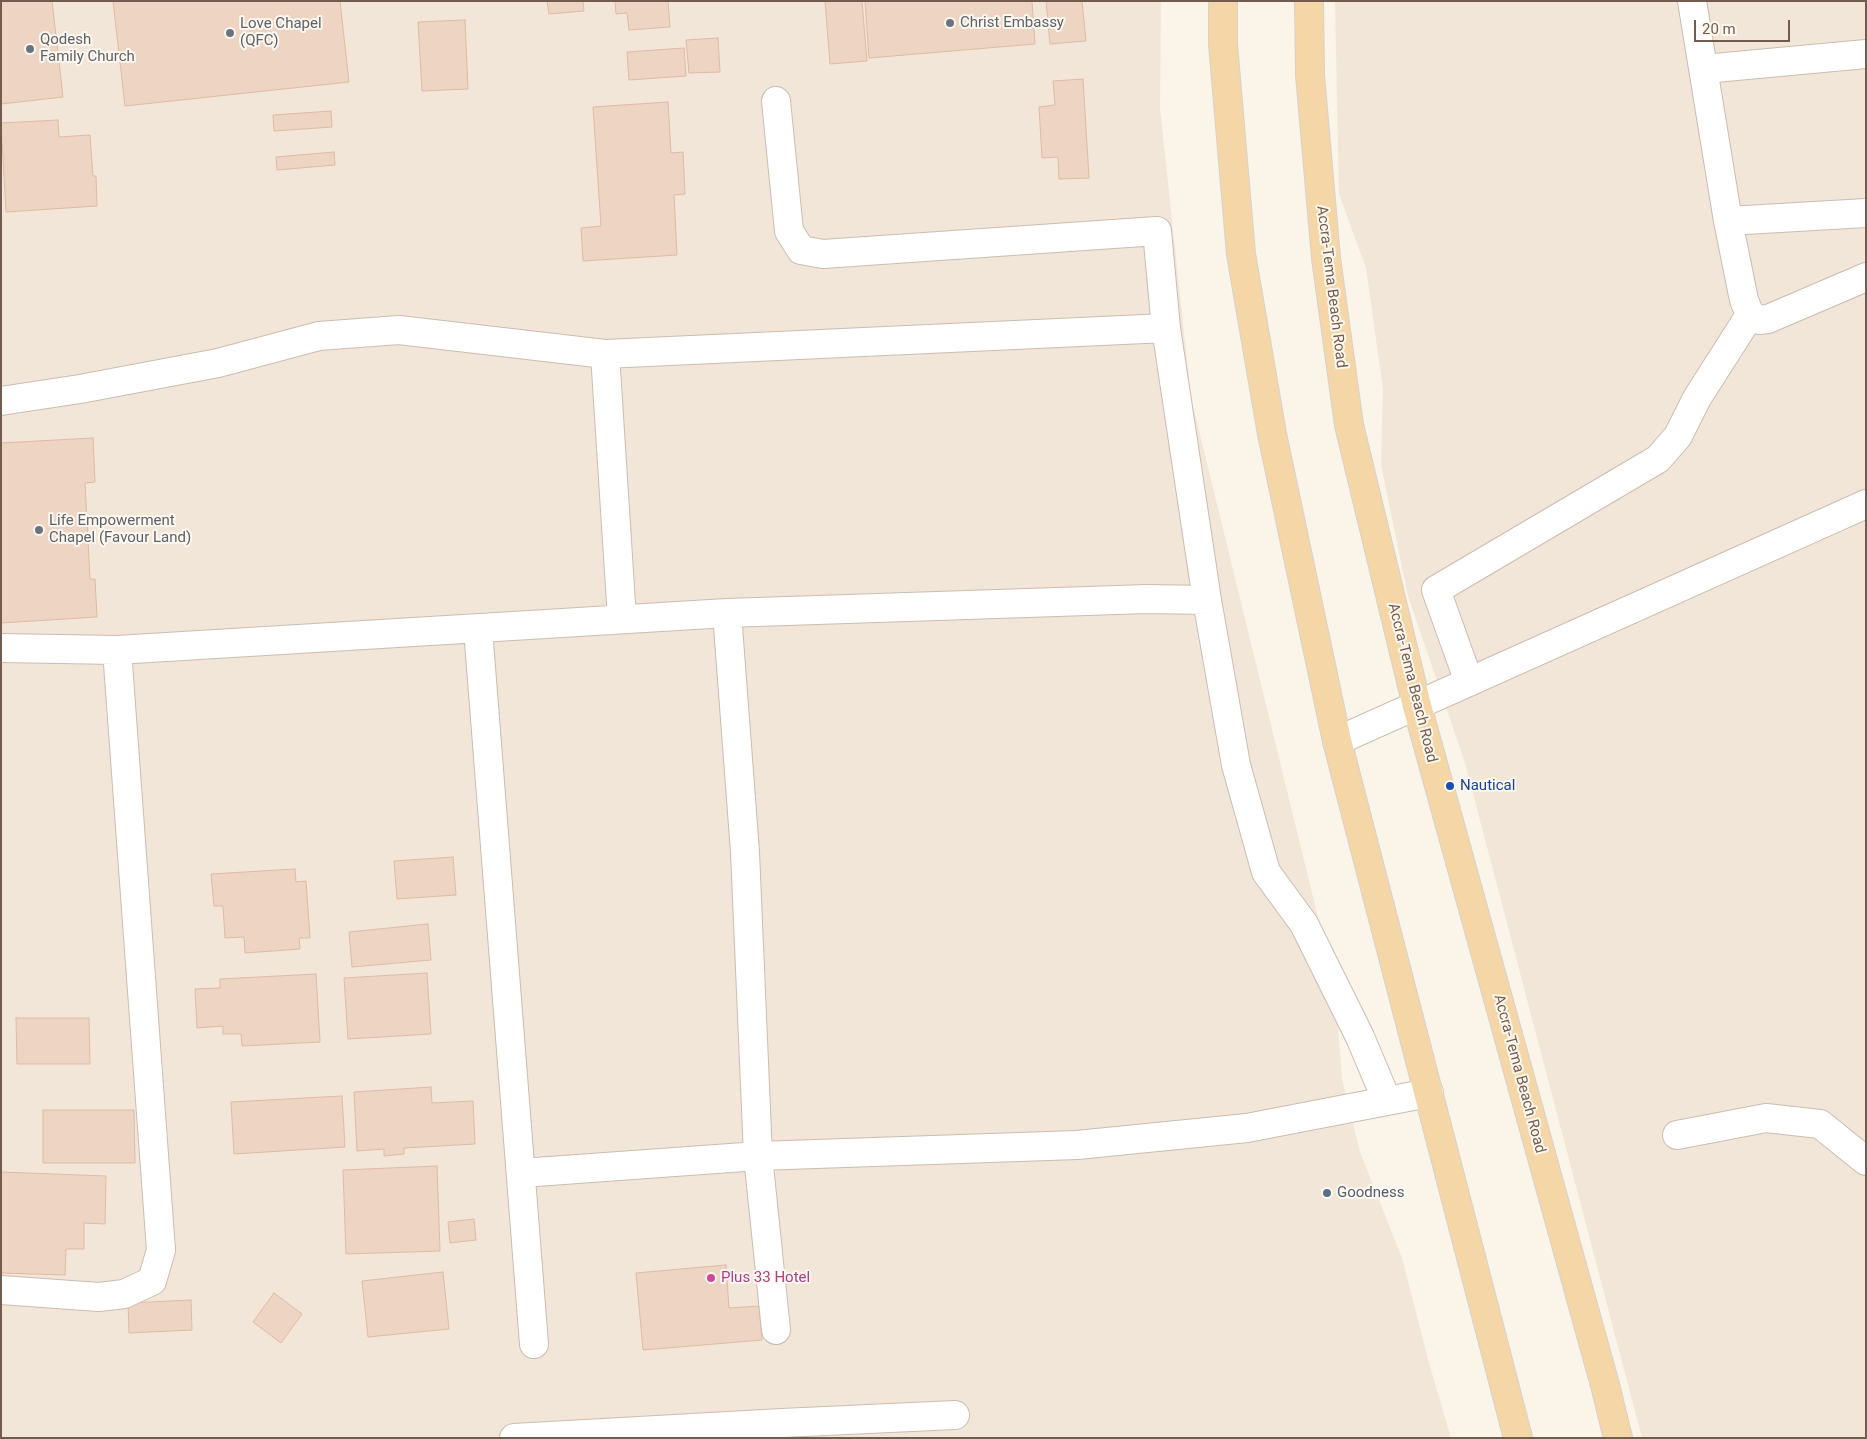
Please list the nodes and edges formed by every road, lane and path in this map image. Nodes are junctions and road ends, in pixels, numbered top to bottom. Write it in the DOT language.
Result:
graph roads {
  1 [pos="1223,1"];
  2 [pos="1308,1"];
  3 [pos="1692,1"];
  4 [pos="1866,54"];
  5 [pos="1704,69"];
  6 [pos="776,101"];
  7 [pos="1866,213"];
  8 [pos="1728,221"];
  9 [pos="1866,277"];
  10 [pos="1750,315"];
  11 [pos="1166,328"];
  12 [pos="605,354"];
  13 [pos="1,401"];
  14 [pos="1866,504"];
  15 [pos="1207,600"];
  16 [pos="727,613"];
  17 [pos="622,619"];
  18 [pos="478,629"];
  19 [pos="1,648"];
  20 [pos="117,650"];
  21 [pos="1469,682"];
  22 [pos="1416,706"];
  23 [pos="1337,741"];
  24 [pos="1429,1093"];
  25 [pos="1387,1101"];
  26 [pos="1678,1135"];
  27 [pos="758,1156"];
  28 [pos="1866,1161"];
  29 [pos="522,1173"];
  30 [pos="1,1290"];
  31 [pos="776,1330"];
  32 [pos="534,1344"];
  33 [pos="955,1416"];
  34 [pos="514,1438"];
  35 [pos="1518,1438"];
  36 [pos="1618,1438"];
  1 -- 23 [label="main road"];
  2 -- 22 [label="main road, Accra-Tema Beach Road"];
  3 -- 5 [label="street"];
  4 -- 5 [label="street"];
  5 -- 8 [label="street"];
  6 -- 11 [label="street"];
  7 -- 8 [label="street"];
  8 -- 10 [label="street"];
  9 -- 10 [label="street"];
  10 -- 21 [label="street"];
  11 -- 12 [label="street"];
  11 -- 15 [label="street"];
  12 -- 13 [label="street"];
  12 -- 17 [label="street"];
  14 -- 21 [label="street"];
  15 -- 16 [label="street"];
  15 -- 25 [label="street"];
  16 -- 17 [label="street"];
  16 -- 27 [label="street"];
  17 -- 18 [label="street"];
  18 -- 20 [label="street"];
  18 -- 29 [label="street"];
  19 -- 20 [label="street"];
  20 -- 30 [label="street"];
  21 -- 22 [label="street"];
  22 -- 23 [label="street"];
  22 -- 36 [label="main road, Accra-Tema Beach Road"];
  23 -- 24 [label="main road"];
  24 -- 25 [label="street"];
  24 -- 35 [label="main road"];
  25 -- 27 [label="street"];
  26 -- 28 [label="street"];
  27 -- 29 [label="street"];
  27 -- 31 [label="street"];
  29 -- 32 [label="street"];
  33 -- 34 [label="street"];
}
